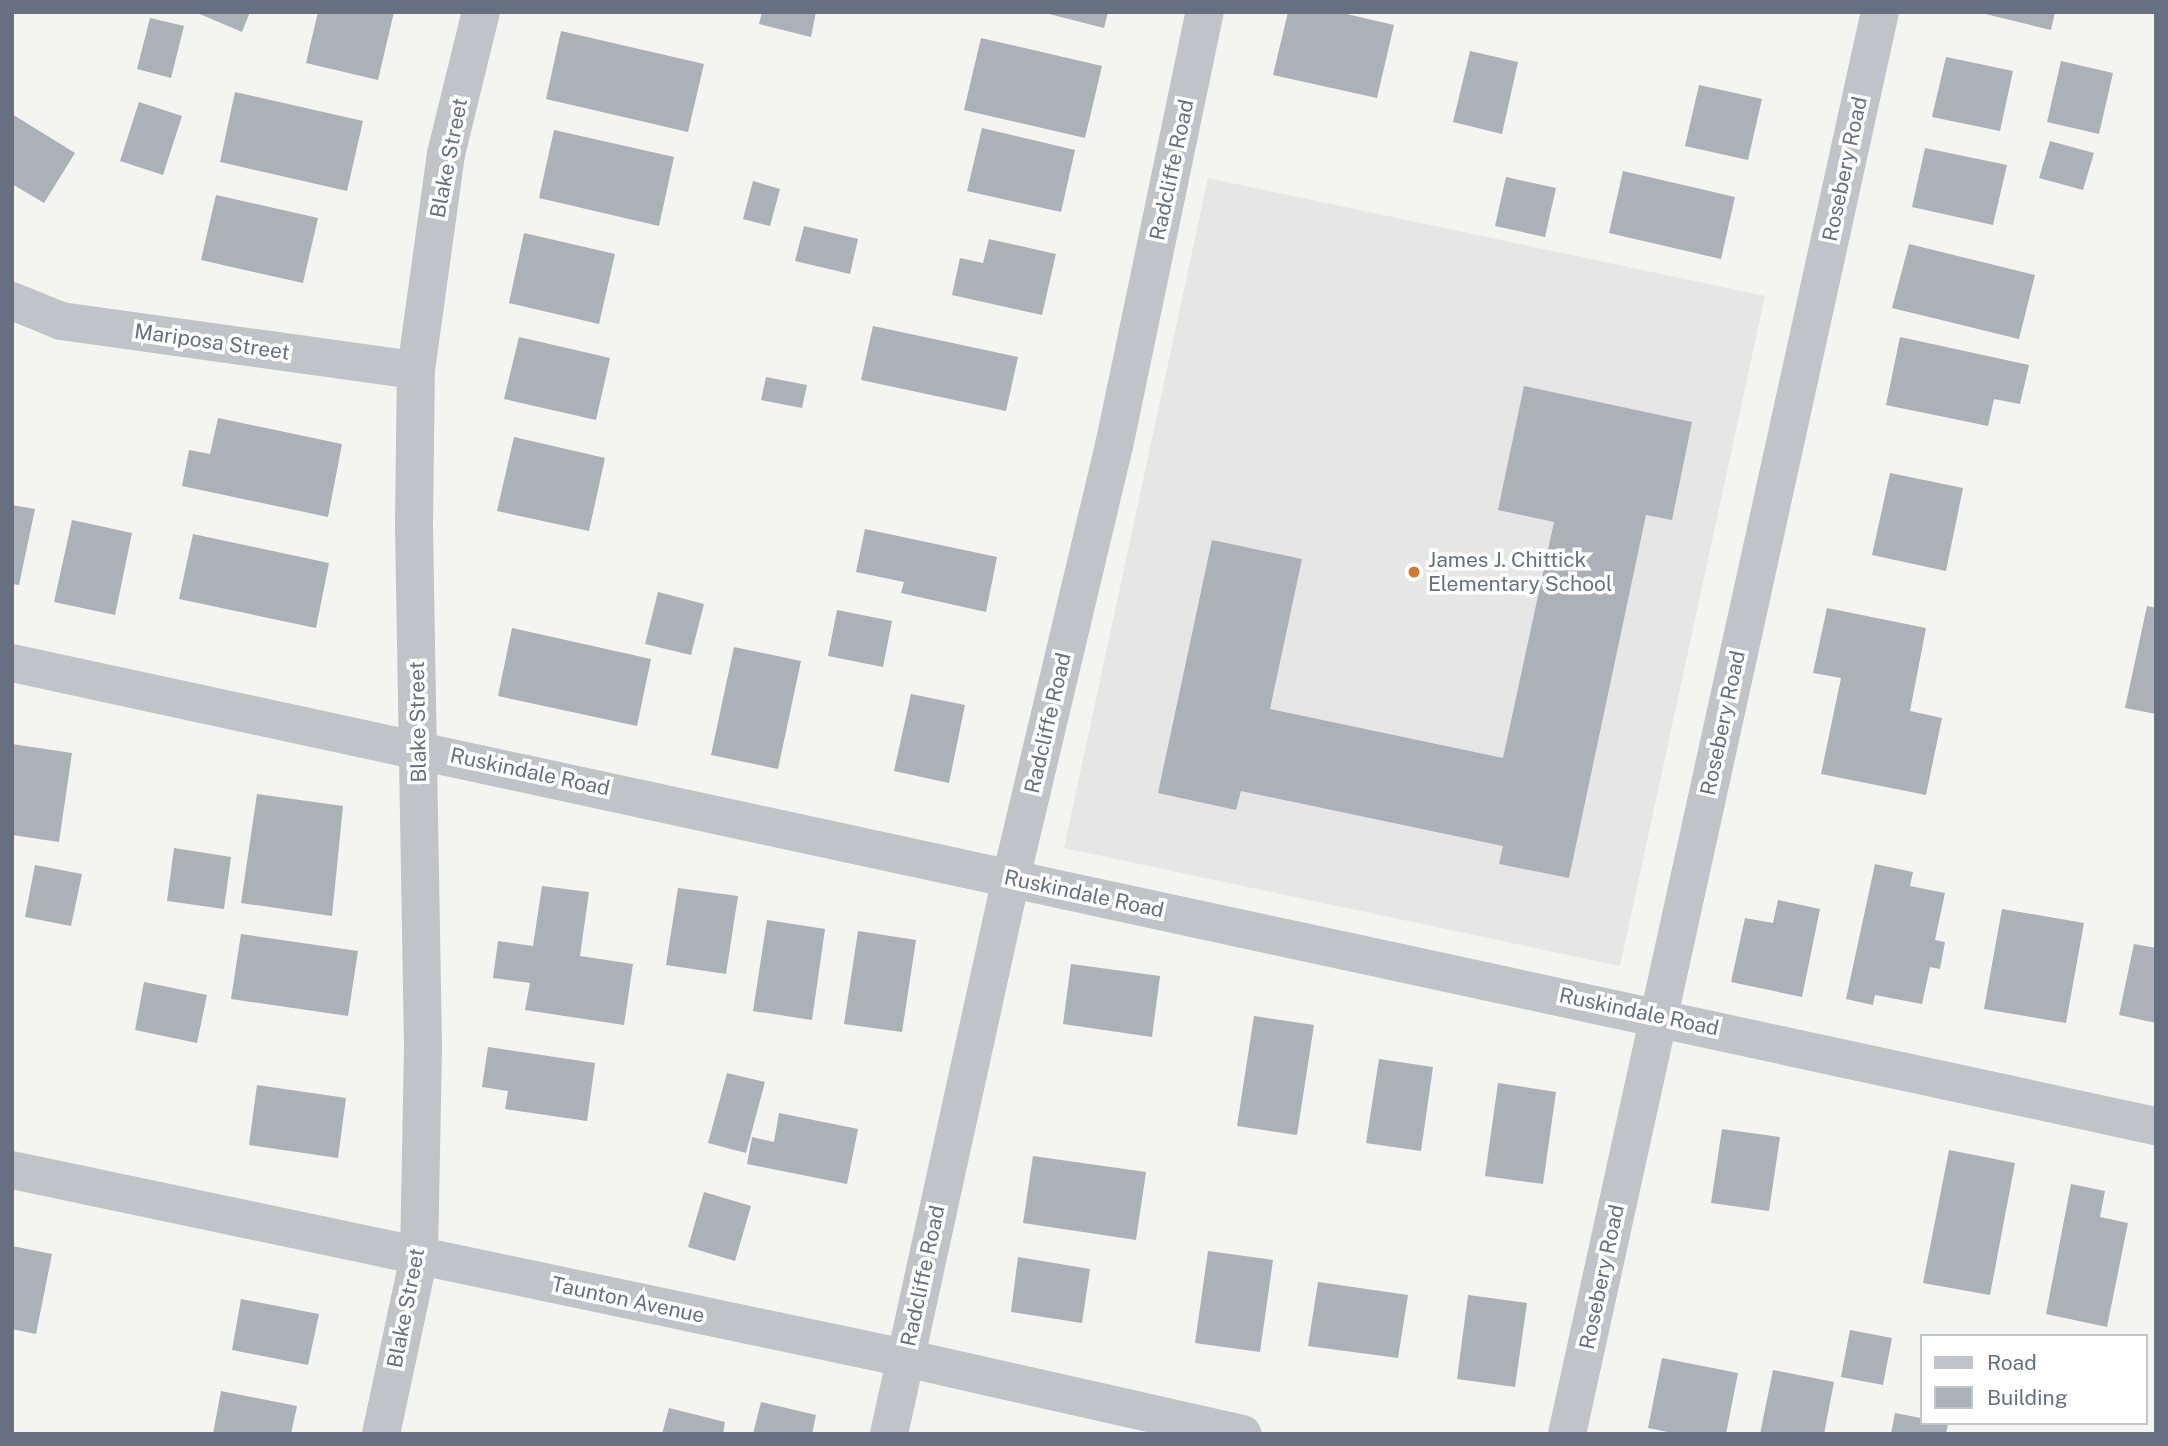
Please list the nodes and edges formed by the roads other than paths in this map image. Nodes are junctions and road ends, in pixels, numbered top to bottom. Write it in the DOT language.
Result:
graph roads {
  1 [pos="481,12"];
  2 [pos="1205,12"];
  3 [pos="1880,12"];
  4 [pos="12,301"];
  5 [pos="416,370"];
  6 [pos="12,663"];
  7 [pos="419,748"];
  8 [pos="1011,878"];
  9 [pos="1660,1017"];
  10 [pos="2156,1126"];
  11 [pos="12,1170"];
  12 [pos="419,1256"];
  13 [pos="905,1358"];
  14 [pos="381,1434"];
  15 [pos="889,1434"];
  16 [pos="1243,1434"];
  17 [pos="1567,1434"];
  1 -- 5 [label="street, Blake Street"];
  2 -- 8 [label="street, Radcliffe Road"];
  3 -- 9 [label="street, Rosebery Road"];
  4 -- 5 [label="street, Mariposa Street"];
  5 -- 7 [label="street, Blake Street"];
  6 -- 7 [label="street, Ruskindale Road"];
  7 -- 8 [label="street, Ruskindale Road"];
  7 -- 12 [label="street, Blake Street"];
  8 -- 9 [label="street, Ruskindale Road"];
  8 -- 13 [label="street, Radcliffe Road"];
  9 -- 10 [label="street, Ruskindale Road"];
  9 -- 17 [label="street, Rosebery Road"];
  11 -- 12 [label="street, Taunton Avenue"];
  12 -- 13 [label="street, Taunton Avenue"];
  12 -- 14 [label="street, Blake Street"];
  13 -- 15 [label="street, Radcliffe Road"];
  13 -- 16 [label="street, Taunton Avenue"];
}
